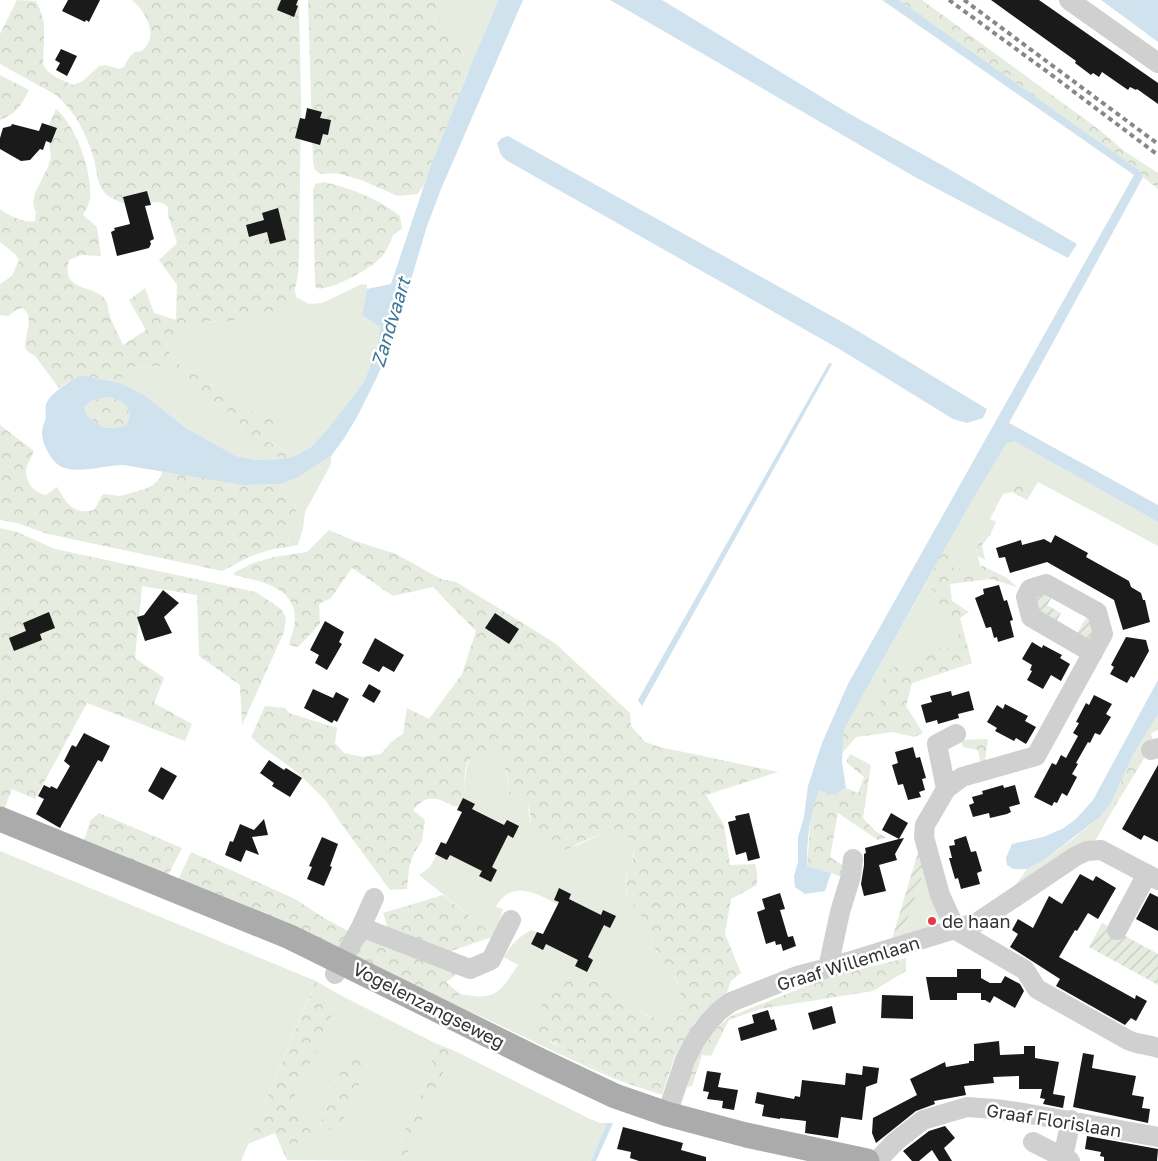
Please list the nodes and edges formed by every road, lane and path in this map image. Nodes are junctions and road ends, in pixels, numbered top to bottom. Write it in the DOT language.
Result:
graph roads {
  1 [pos="1068,0"];
  2 [pos="1158,63"];
  3 [pos="1093,652"];
  4 [pos="956,734"];
  5 [pos="946,789"];
  6 [pos="0,819"];
  7 [pos="853,859"];
  8 [pos="1153,878"];
  9 [pos="374,898"];
  10 [pos="511,920"];
  11 [pos="361,927"];
  12 [pos="956,930"];
  13 [pos="1117,930"];
  14 [pos="338,968"];
  15 [pos="828,968"];
  16 [pos="1158,1048"];
  17 [pos="667,1114"];
  18 [pos="1071,1120"];
  19 [pos="1158,1137"];
  20 [pos="1033,1142"];
  21 [pos="1067,1159"];
  22 [pos="867,1161"];
  23 [pos="877,1161"];
  1 -- 2 [label="street"];
  3 -- 5 [label="street"];
  4 -- 5 [label="street"];
  5 -- 12 [label="street"];
  6 -- 14 [label="main road, Vogelenzangseweg"];
  7 -- 15 [label="street"];
  8 -- 12 [label="street, Graaf Willemlaan"];
  8 -- 13 [label="street"];
  9 -- 11 [label="street"];
  10 -- 11 [label="street"];
  11 -- 14 [label="street"];
  12 -- 15 [label="street, Graaf Willemlaan"];
  12 -- 16 [label="street"];
  14 -- 17 [label="main road, Vogelenzangseweg"];
  15 -- 17 [label="street, Graaf Willemlaan"];
  17 -- 22 [label="main road, Vogelenzangseweg"];
  18 -- 19 [label="street, Graaf Florislaan"];
  18 -- 21 [label="street"];
  18 -- 23 [label="street, Graaf Florislaan"];
  20 -- 21 [label="street"];
}
